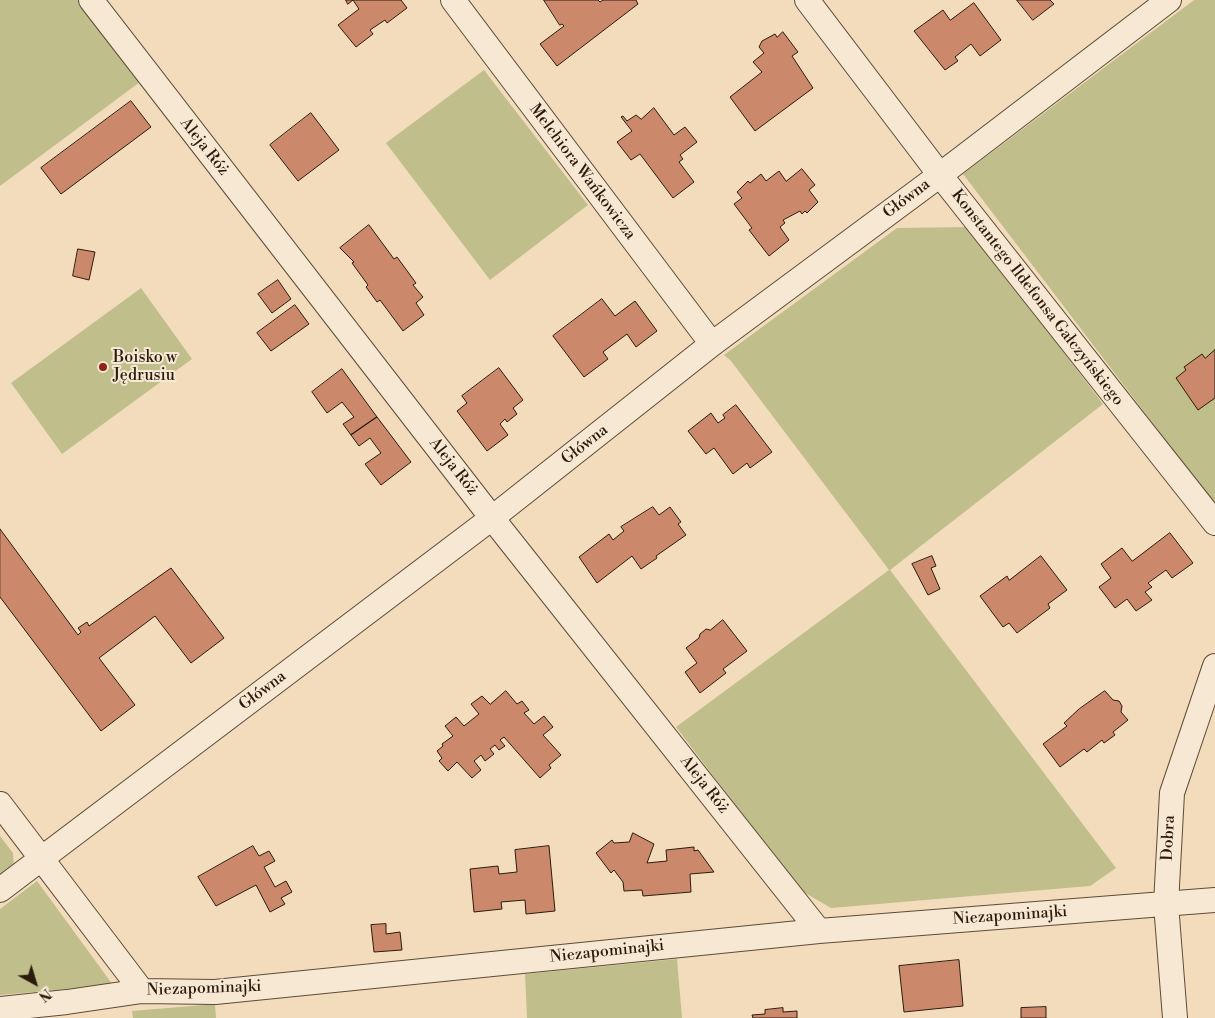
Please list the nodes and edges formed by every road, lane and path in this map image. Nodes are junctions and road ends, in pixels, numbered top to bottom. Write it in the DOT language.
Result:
graph roads {
  1 [pos="91,0"];
  2 [pos="453,0"];
  3 [pos="806,0"];
  4 [pos="1169,0"];
  5 [pos="940,175"];
  6 [pos="712,344"];
  7 [pos="492,518"];
  8 [pos="1215,523"];
  9 [pos="1215,666"];
  10 [pos="0,804"];
  11 [pos="41,858"];
  12 [pos="0,890"];
  13 [pos="1215,900"];
  14 [pos="1166,904"];
  15 [pos="819,931"];
  16 [pos="142,991"];
  17 [pos="0,1009"];
  18 [pos="1175,1018"];
  1 -- 7 [label="street, Aleja Róż"];
  2 -- 6 [label="street, Melchiora Wańkowicza"];
  3 -- 5 [label="street, Konstantego Ildefonsa Gałczyńskiego"];
  4 -- 5 [label="street, Główna"];
  5 -- 6 [label="street, Główna"];
  5 -- 8 [label="street, Konstantego Ildefonsa Gałczyńskiego"];
  6 -- 7 [label="street, Główna"];
  7 -- 11 [label="street, Główna"];
  7 -- 15 [label="street, Aleja Róż"];
  9 -- 14 [label="street, Dobra"];
  10 -- 11 [label="street"];
  11 -- 12 [label="street, Główna"];
  11 -- 16 [label="street"];
  13 -- 14 [label="street, Niezapominajki"];
  14 -- 15 [label="street, Niezapominajki"];
  14 -- 18 [label="street, Dobra"];
  15 -- 16 [label="street, Niezapominajki"];
  16 -- 17 [label="street, Niezapominajki"];
}
